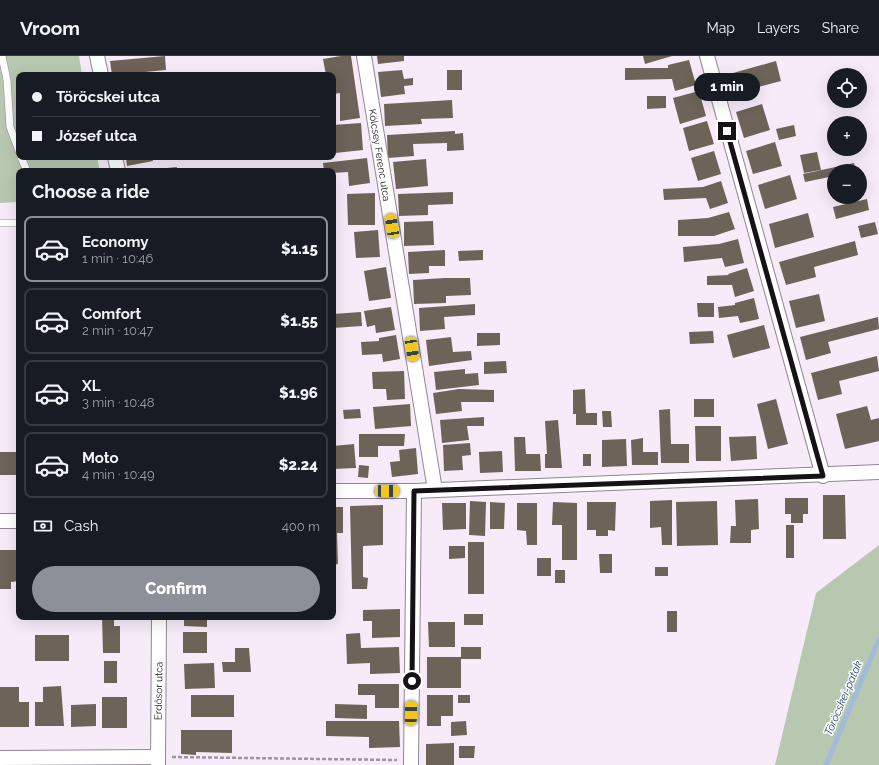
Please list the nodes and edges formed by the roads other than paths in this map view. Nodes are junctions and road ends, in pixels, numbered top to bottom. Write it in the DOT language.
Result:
graph roads {
  1 [pos="2,56"];
  2 [pos="97,56"];
  3 [pos="364,56"];
  4 [pos="707,56"];
  5 [pos="100,72"];
  6 [pos="16,143"];
  7 [pos="0,223"];
  8 [pos="16,223"];
  9 [pos="879,472"];
  10 [pos="823,476"];
  11 [pos="435,490"];
  12 [pos="336,491"];
  13 [pos="414,491"];
  14 [pos="0,521"];
  15 [pos="16,521"];
  16 [pos="159,620"];
  17 [pos="0,758"];
  18 [pos="158,761"];
  19 [pos="411,763"];
  1 -- 6 [label="lane"];
  2 -- 5 [label="street"];
  3 -- 11 [label="street, Kölcsey Ferenc utca"];
  4 -- 10 [label="street"];
  7 -- 8 [label="lane"];
  9 -- 10 [label="street"];
  10 -- 11 [label="street"];
  11 -- 13 [label="street"];
  12 -- 13 [label="street"];
  13 -- 19 [label="street"];
  14 -- 15 [label="street"];
  16 -- 18 [label="street, Erdősor utca"];
  17 -- 18 [label="street"];
}
